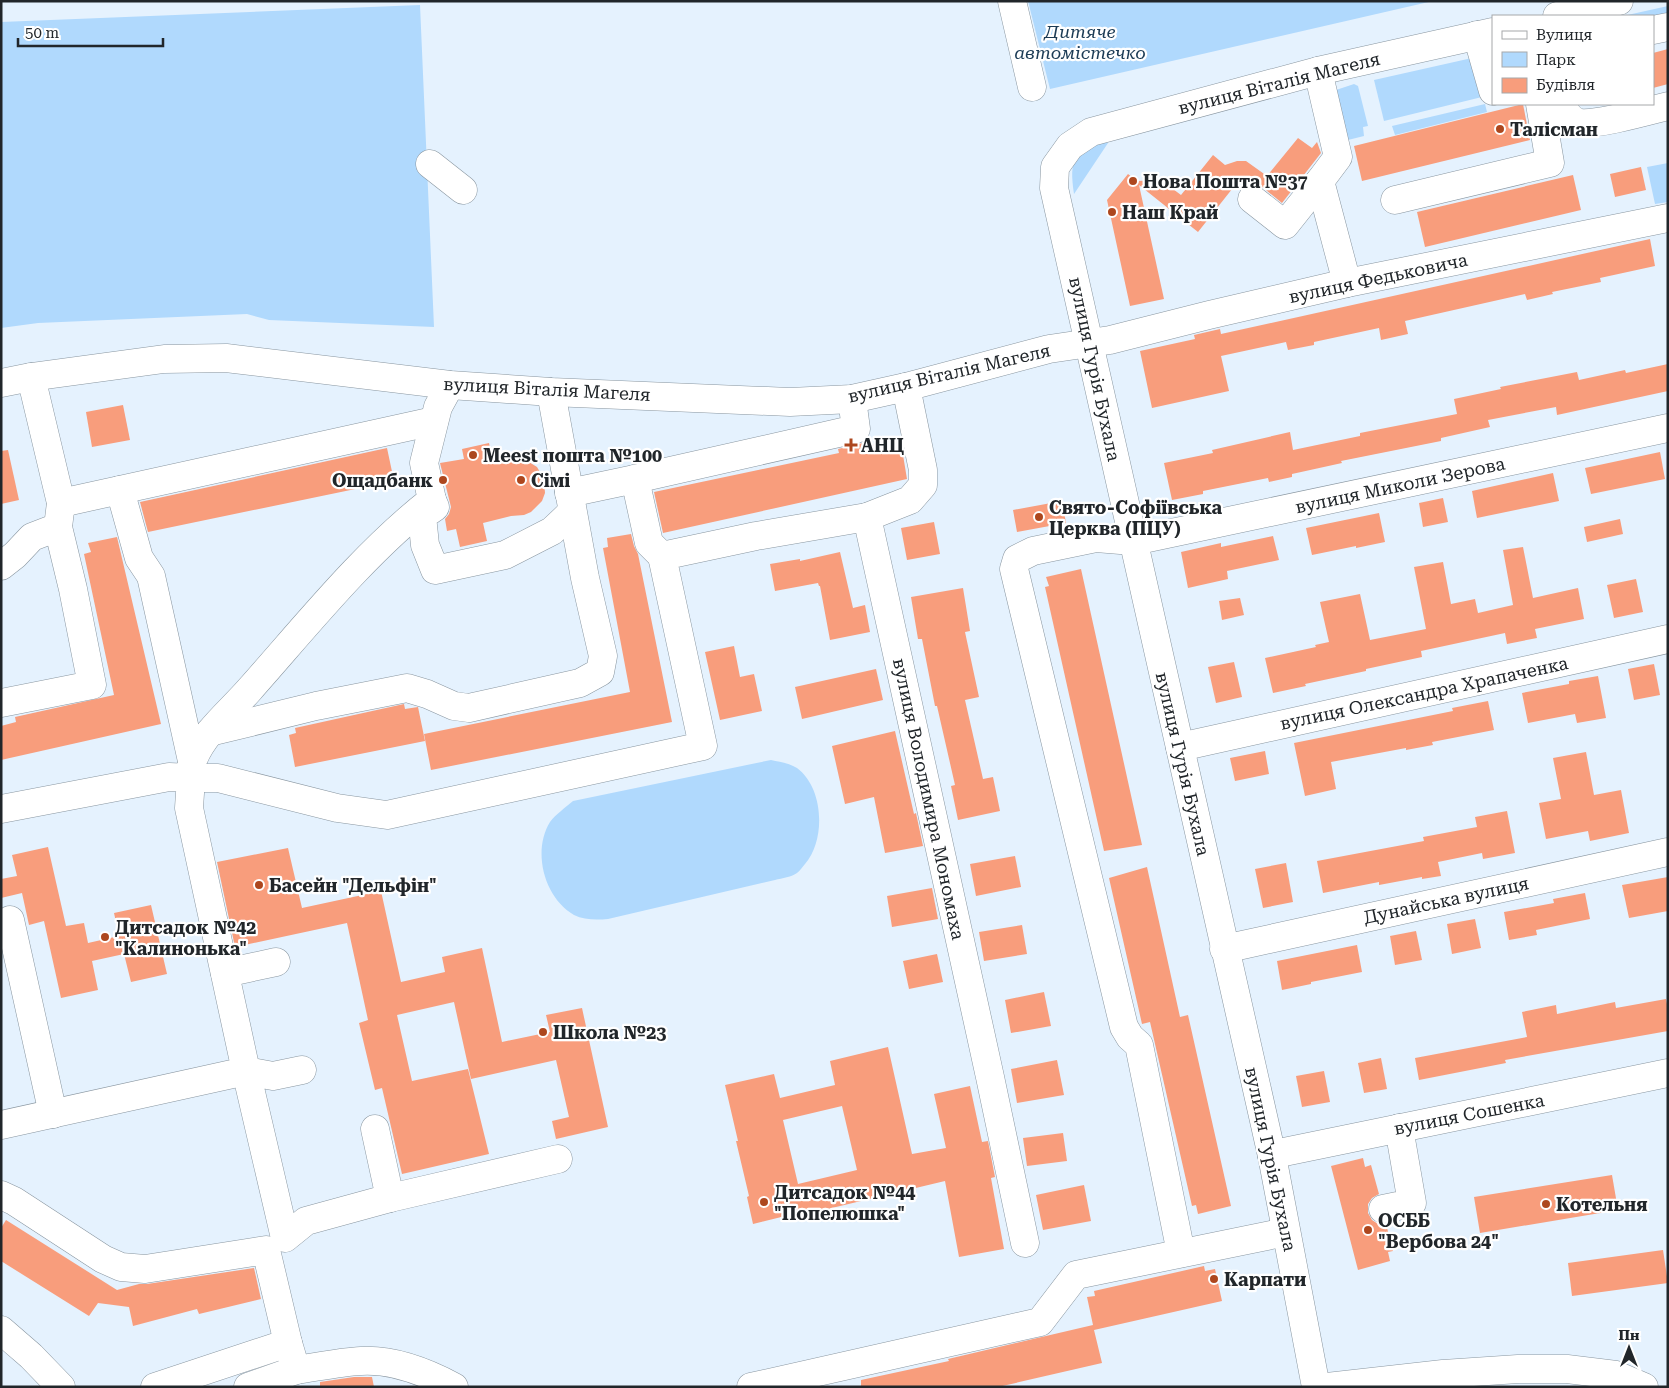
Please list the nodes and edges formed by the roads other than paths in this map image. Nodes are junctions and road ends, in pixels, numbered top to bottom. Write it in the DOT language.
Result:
graph roads {
  1 [pos="1012,1"];
  2 [pos="1619,1"];
  3 [pos="1561,15"];
  4 [pos="1668,26"];
  5 [pos="1654,30"];
  6 [pos="1485,34"];
  7 [pos="1318,72"];
  8 [pos="1492,84"];
  9 [pos="1032,87"];
  10 [pos="1540,105"];
  11 [pos="1563,105"];
  12 [pos="1668,106"];
  13 [pos="1070,146"];
  14 [pos="430,164"];
  15 [pos="1320,181"];
  16 [pos="463,190"];
  17 [pos="1252,199"];
  18 [pos="1395,200"];
  19 [pos="1668,218"];
  20 [pos="1347,283"];
  21 [pos="1090,343"];
  22 [pos="31,376"];
  23 [pos="1,383"];
  24 [pos="450,385"];
  25 [pos="906,387"];
  26 [pos="551,392"];
  27 [pos="852,399"];
  28 [pos="434,421"];
  29 [pos="1668,428"];
  30 [pos="635,479"];
  31 [pos="120,490"];
  32 [pos="432,500"];
  33 [pos="571,503"];
  34 [pos="60,515"];
  35 [pos="867,517"];
  36 [pos="1133,541"];
  37 [pos="662,556"];
  38 [pos="1,566"];
  39 [pos="1668,639"];
  40 [pos="1,703"];
  41 [pos="210,732"];
  42 [pos="1180,747"];
  43 [pos="191,770"];
  44 [pos="1,809"];
  45 [pos="1668,852"];
  46 [pos="10,920"];
  47 [pos="1224,949"];
  48 [pos="276,962"];
  49 [pos="225,974"];
  50 [pos="302,1070"];
  51 [pos="246,1071"];
  52 [pos="1668,1074"];
  53 [pos="53,1114"];
  54 [pos="1,1125"];
  55 [pos="1399,1128"];
  56 [pos="375,1129"];
  57 [pos="1272,1156"];
  58 [pos="558,1159"];
  59 [pos="1,1195"];
  60 [pos="390,1198"];
  61 [pos="1382,1209"];
  62 [pos="1286,1232"];
  63 [pos="1025,1243"];
  64 [pos="1181,1253"];
  65 [pos="1,1330"];
  66 [pos="288,1343"];
  67 [pos="296,1370"];
  68 [pos="61,1387"];
  69 [pos="155,1387"];
  70 [pos="248,1387"];
  71 [pos="454,1387"];
  72 [pos="751,1387"];
  73 [pos="1316,1387"];
  74 [pos="1327,1387"];
  75 [pos="1644,1387"];
  1 -- 9 [label="street"];
  2 -- 3 [label="street"];
  4 -- 5 [label="street"];
  6 -- 7 [label="street, вулиця Віталія Магеля"];
  6 -- 8 [label="street"];
  7 -- 13 [label="street, вулиця Віталія Магеля"];
  7 -- 15 [label="street"];
  10 -- 18 [label="street"];
  11 -- 12 [label="street"];
  13 -- 21 [label="street, вулиця Гурія Бухала"];
  14 -- 16 [label="street"];
  15 -- 17 [label="street"];
  15 -- 20 [label="street"];
  19 -- 20 [label="street, вулиця Федьковича"];
  20 -- 21 [label="street, вулиця Федьковича"];
  21 -- 25 [label="street, вулиця Віталія Магеля"];
  21 -- 36 [label="street, вулиця Гурія Бухала"];
  22 -- 23 [label="street, вулиця Віталія Магеля"];
  22 -- 24 [label="street, вулиця Віталія Магеля"];
  22 -- 34 [label="street"];
  24 -- 26 [label="street, вулиця Віталія Магеля"];
  24 -- 28 [label="street"];
  25 -- 27 [label="street, вулиця Віталія Магеля"];
  25 -- 35 [label="street"];
  26 -- 27 [label="street, вулиця Віталія Магеля"];
  26 -- 33 [label="street"];
  27 -- 30 [label="street"];
  28 -- 31 [label="street"];
  28 -- 32 [label="street"];
  29 -- 36 [label="street, вулиця Миколи Зерова"];
  30 -- 33 [label="street"];
  30 -- 37 [label="street"];
  31 -- 34 [label="street"];
  31 -- 43 [label="street"];
  32 -- 33 [label="street"];
  32 -- 41 [label="street"];
  33 -- 41 [label="street"];
  34 -- 38 [label="street"];
  34 -- 40 [label="street"];
  35 -- 37 [label="street"];
  35 -- 63 [label="street, вулиця Володимира Мономаха"];
  36 -- 42 [label="street, вулиця Гурія Бухала"];
  36 -- 64 [label="street, вулиця Миколи Зерова"];
  37 -- 43 [label="street"];
  39 -- 42 [label="street, вулиця Олександра Храпаченка"];
  41 -- 43 [label="street"];
  42 -- 47 [label="street, вулиця Гурія Бухала"];
  43 -- 44 [label="street"];
  43 -- 49 [label="street"];
  45 -- 47 [label="street, Дунайська вулиця"];
  46 -- 53 [label="street"];
  47 -- 57 [label="street, вулиця Гурія Бухала"];
  48 -- 49 [label="street"];
  49 -- 51 [label="street"];
  50 -- 51 [label="street"];
  51 -- 53 [label="street"];
  51 -- 60 [label="street"];
  52 -- 55 [label="street, вулиця Сошенка"];
  53 -- 54 [label="street"];
  55 -- 57 [label="street, вулиця Сошенка"];
  55 -- 61 [label="street"];
  56 -- 60 [label="street"];
  57 -- 62 [label="street, вулиця Гурія Бухала"];
  58 -- 60 [label="street"];
  59 -- 66 [label="street"];
  62 -- 64 [label="street"];
  62 -- 73 [label="street, вулиця Гурія Бухала"];
  64 -- 72 [label="street"];
  65 -- 68 [label="street"];
  66 -- 67 [label="street"];
  66 -- 69 [label="street"];
  67 -- 70 [label="street"];
  67 -- 71 [label="street"];
  74 -- 75 [label="street"];
}
